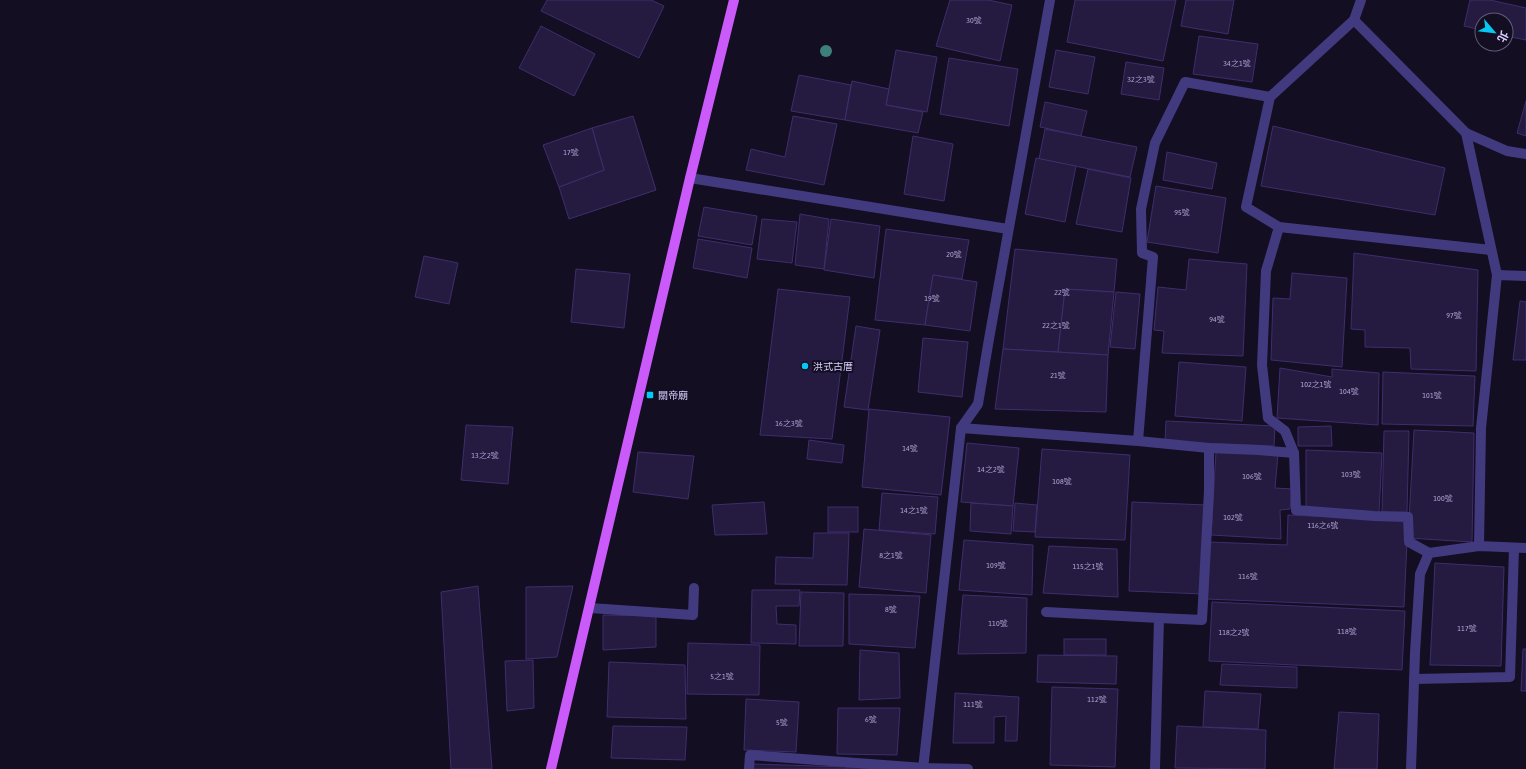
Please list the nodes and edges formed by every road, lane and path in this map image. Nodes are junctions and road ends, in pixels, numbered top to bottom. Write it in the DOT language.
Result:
graph roads {
  1 [pos="734,0"];
  2 [pos="1050,0"];
  3 [pos="1361,0"];
  4 [pos="1354,20"];
  5 [pos="1270,97"];
  6 [pos="1466,133"];
  7 [pos="1526,154"];
  8 [pos="690,178"];
  9 [pos="1279,227"];
  10 [pos="1008,228"];
  11 [pos="1492,250"];
  12 [pos="1497,275"];
  13 [pos="1526,276"];
  14 [pos="961,428"];
  15 [pos="1138,441"];
  16 [pos="1209,448"];
  17 [pos="1294,454"];
  18 [pos="1479,546"];
  19 [pos="1514,548"];
  20 [pos="1526,548"];
  21 [pos="1429,553"];
  22 [pos="694,588"];
  23 [pos="590,608"];
  24 [pos="1046,612"];
  25 [pos="1159,618"];
  26 [pos="1414,679"];
  27 [pos="924,768"];
  28 [pos="551,769"];
  29 [pos="749,769"];
  30 [pos="968,769"];
  31 [pos="1155,769"];
  32 [pos="1411,769"];
  1 -- 8 [label="main road"];
  2 -- 10 [label="street"];
  3 -- 4 [label="street"];
  4 -- 5 [label="street"];
  4 -- 6 [label="street"];
  5 -- 9 [label="street"];
  5 -- 15 [label="street"];
  6 -- 7 [label="street"];
  6 -- 11 [label="street"];
  8 -- 10 [label="street"];
  8 -- 23 [label="main road"];
  9 -- 11 [label="street"];
  9 -- 17 [label="street"];
  10 -- 14 [label="street"];
  11 -- 12 [label="street"];
  12 -- 13 [label="street"];
  12 -- 18 [label="street"];
  14 -- 15 [label="street"];
  14 -- 27 [label="street"];
  15 -- 16 [label="street"];
  16 -- 17 [label="street"];
  16 -- 25 [label="street"];
  17 -- 21 [label="street"];
  18 -- 19 [label="street"];
  18 -- 21 [label="street"];
  19 -- 20 [label="street"];
  19 -- 26 [label="street"];
  21 -- 26 [label="street"];
  22 -- 23 [label="street"];
  23 -- 28 [label="main road"];
  24 -- 25 [label="street"];
  25 -- 31 [label="street"];
  26 -- 32 [label="street"];
  27 -- 29 [label="street"];
  27 -- 30 [label="street"];
}
